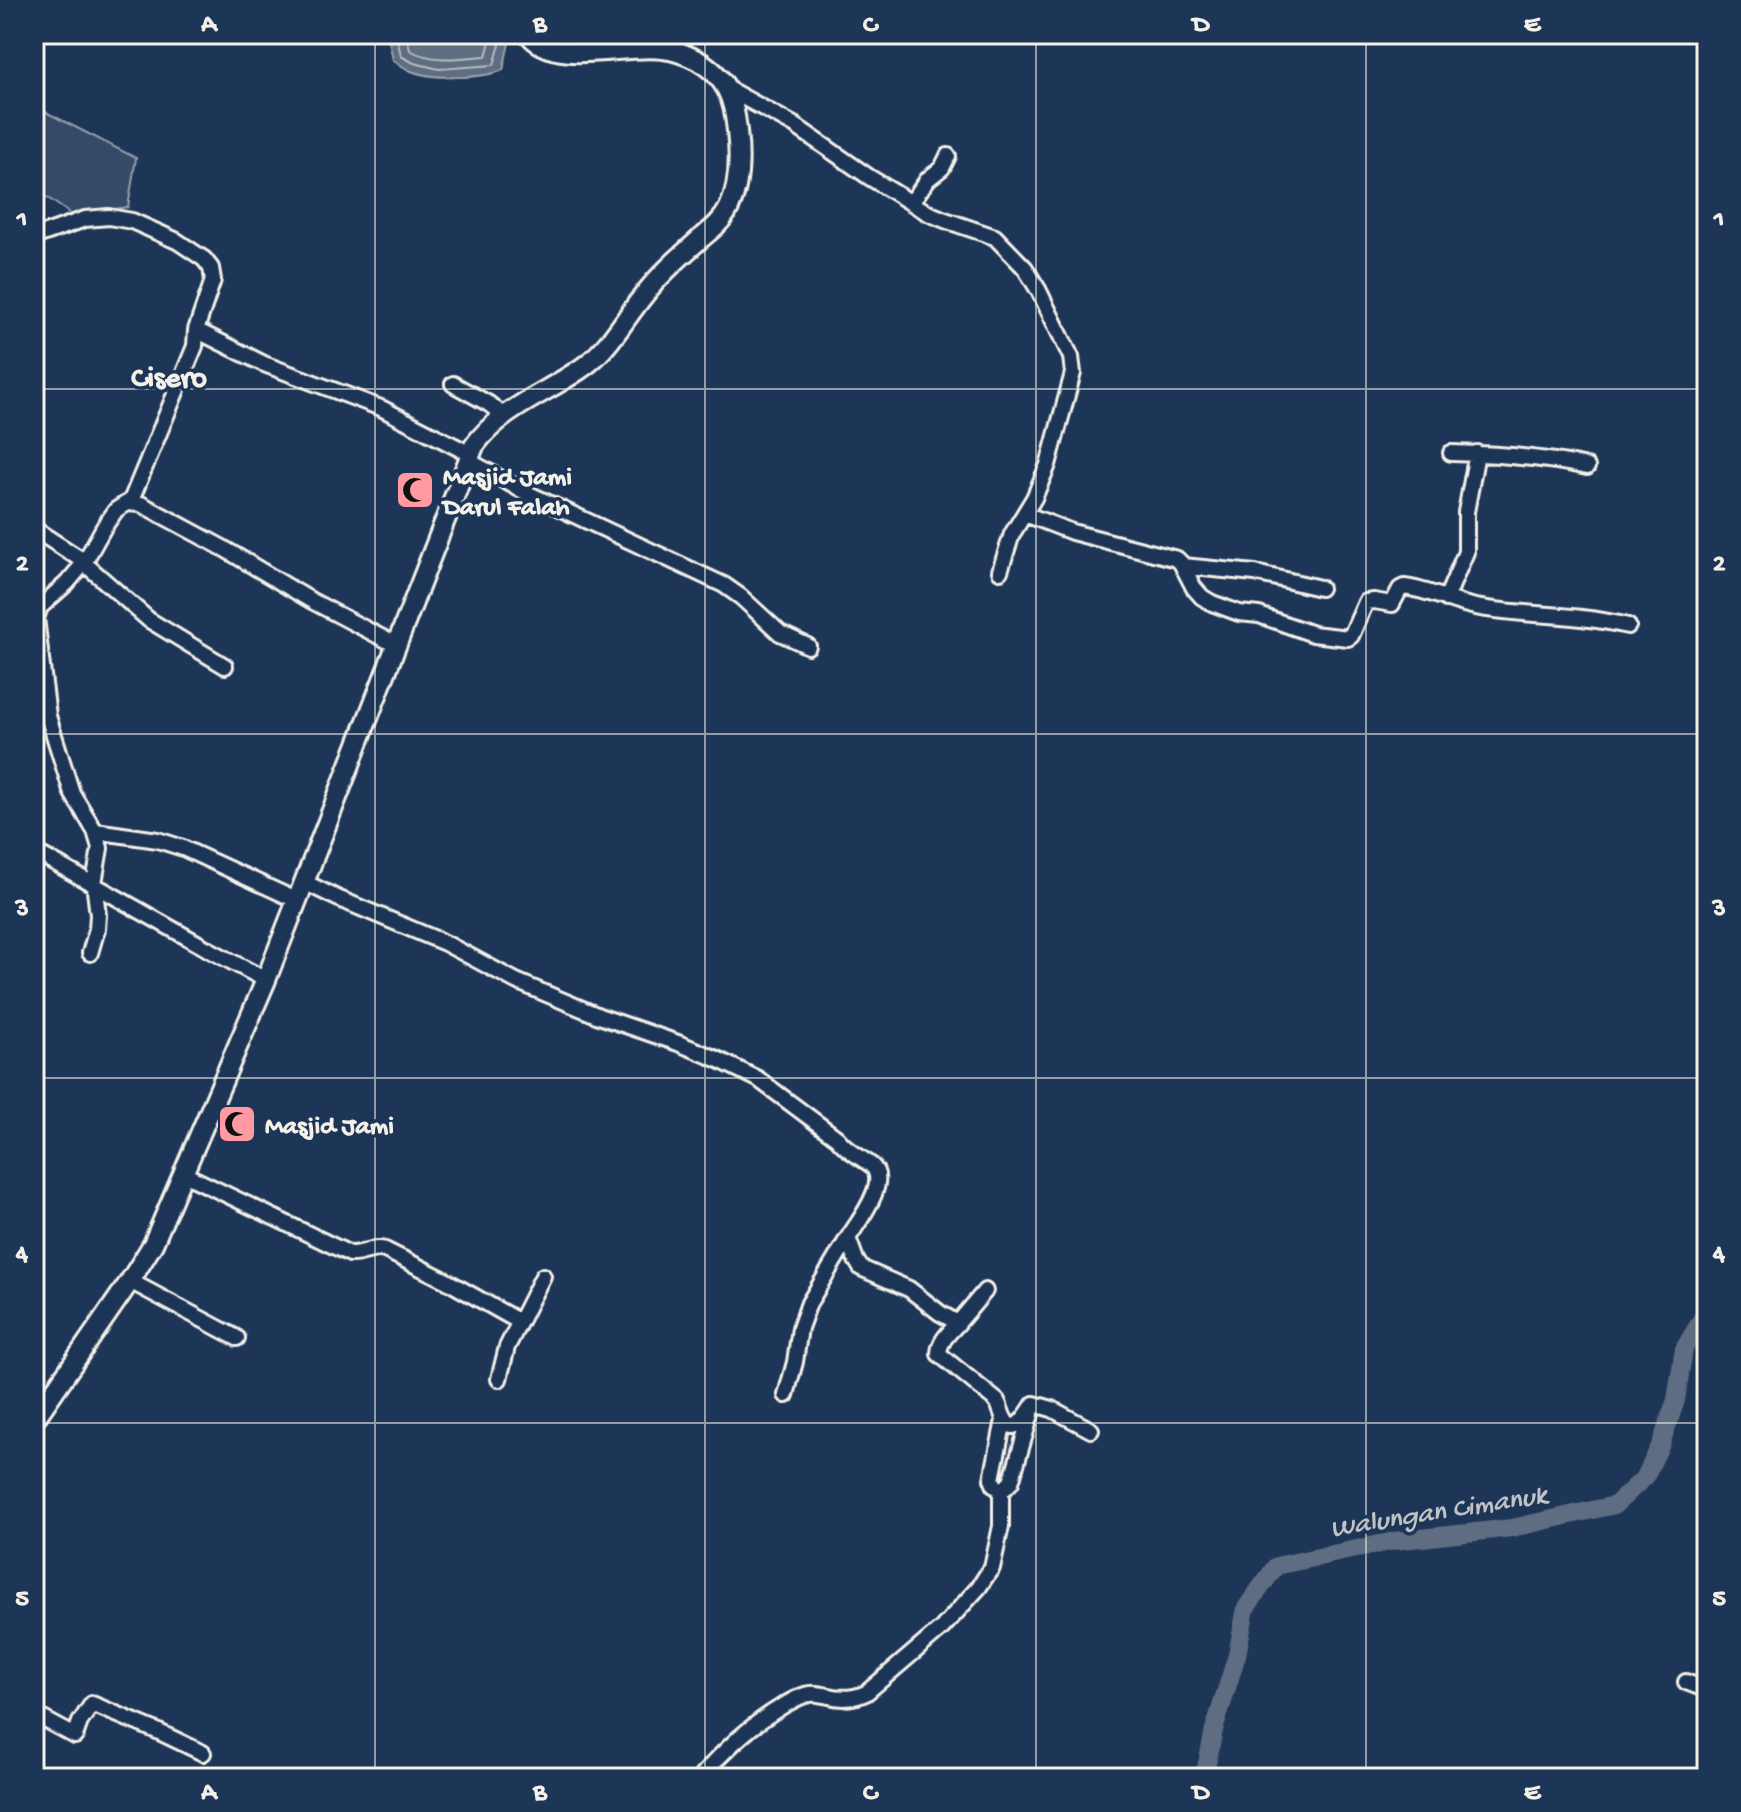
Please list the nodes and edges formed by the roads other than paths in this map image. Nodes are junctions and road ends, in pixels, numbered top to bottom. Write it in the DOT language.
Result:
graph roads {
  1 [pos="529,34"];
  2 [pos="728,89"];
  3 [pos="948,156"];
  4 [pos="911,203"];
  5 [pos="35,238"];
  6 [pos="196,330"];
  7 [pos="453,384"];
  8 [pos="503,415"];
  9 [pos="1451,453"];
  10 [pos="1477,453"];
  11 [pos="468,457"];
  12 [pos="1587,467"];
  13 [pos="130,503"];
  14 [pos="1025,514"];
  15 [pos="34,529"];
  16 [pos="84,562"];
  17 [pos="1183,566"];
  18 [pos="1000,571"];
  19 [pos="1320,588"];
  20 [pos="1446,599"];
  21 [pos="1628,626"];
  22 [pos="396,645"];
  23 [pos="808,646"];
  24 [pos="225,666"];
  25 [pos="95,831"];
  26 [pos="34,851"];
  27 [pos="304,882"];
  28 [pos="94,883"];
  29 [pos="296,900"];
  30 [pos="90,953"];
  31 [pos="266,980"];
  32 [pos="184,1174"];
  33 [pos="848,1238"];
  34 [pos="543,1276"];
  35 [pos="130,1281"];
  36 [pos="985,1291"];
  37 [pos="518,1321"];
  38 [pos="958,1323"];
  39 [pos="237,1338"];
  40 [pos="499,1379"];
  41 [pos="786,1395"];
  42 [pos="1034,1404"];
  43 [pos="34,1420"];
  44 [pos="1004,1420"];
  45 [pos="1091,1430"];
  46 [pos="1001,1489"];
  47 [pos="1686,1682"];
  48 [pos="1707,1690"];
  49 [pos="34,1714"];
  50 [pos="203,1753"];
  51 [pos="700,1778"];
  1 -- 2 [label="main road"];
  2 -- 4 [label="street"];
  2 -- 8 [label="main road"];
  3 -- 4 [label="street"];
  4 -- 14 [label="street"];
  5 -- 6 [label="street"];
  6 -- 11 [label="street"];
  6 -- 13 [label="street"];
  7 -- 8 [label="street"];
  8 -- 11 [label="main road"];
  9 -- 10 [label="street"];
  10 -- 12 [label="street"];
  10 -- 20 [label="street"];
  11 -- 22 [label="main road"];
  11 -- 23 [label="street"];
  13 -- 16 [label="street"];
  13 -- 22 [label="street"];
  14 -- 17 [label="street"];
  14 -- 18 [label="street"];
  15 -- 16 [label="street"];
  16 -- 24 [label="street"];
  16 -- 25 [label="street"];
  17 -- 19 [label="street"];
  17 -- 20 [label="street"];
  20 -- 21 [label="street"];
  22 -- 27 [label="main road"];
  25 -- 28 [label="street"];
  25 -- 29 [label="street"];
  26 -- 28 [label="street"];
  27 -- 29 [label="main road"];
  27 -- 33 [label="street"];
  28 -- 30 [label="street"];
  28 -- 31 [label="street"];
  29 -- 31 [label="main road"];
  31 -- 32 [label="main road"];
  32 -- 35 [label="main road"];
  32 -- 37 [label="street"];
  33 -- 38 [label="street"];
  33 -- 41 [label="street"];
  34 -- 37 [label="street"];
  35 -- 39 [label="street"];
  35 -- 43 [label="main road"];
  36 -- 38 [label="street"];
  37 -- 40 [label="street"];
  38 -- 44 [label="street"];
  42 -- 44 [label="street"];
  42 -- 45 [label="street"];
  42 -- 46 [label="street"];
  44 -- 46 [label="street"];
  46 -- 51 [label="street"];
  47 -- 48 [label="street"];
  49 -- 50 [label="street"];
}
